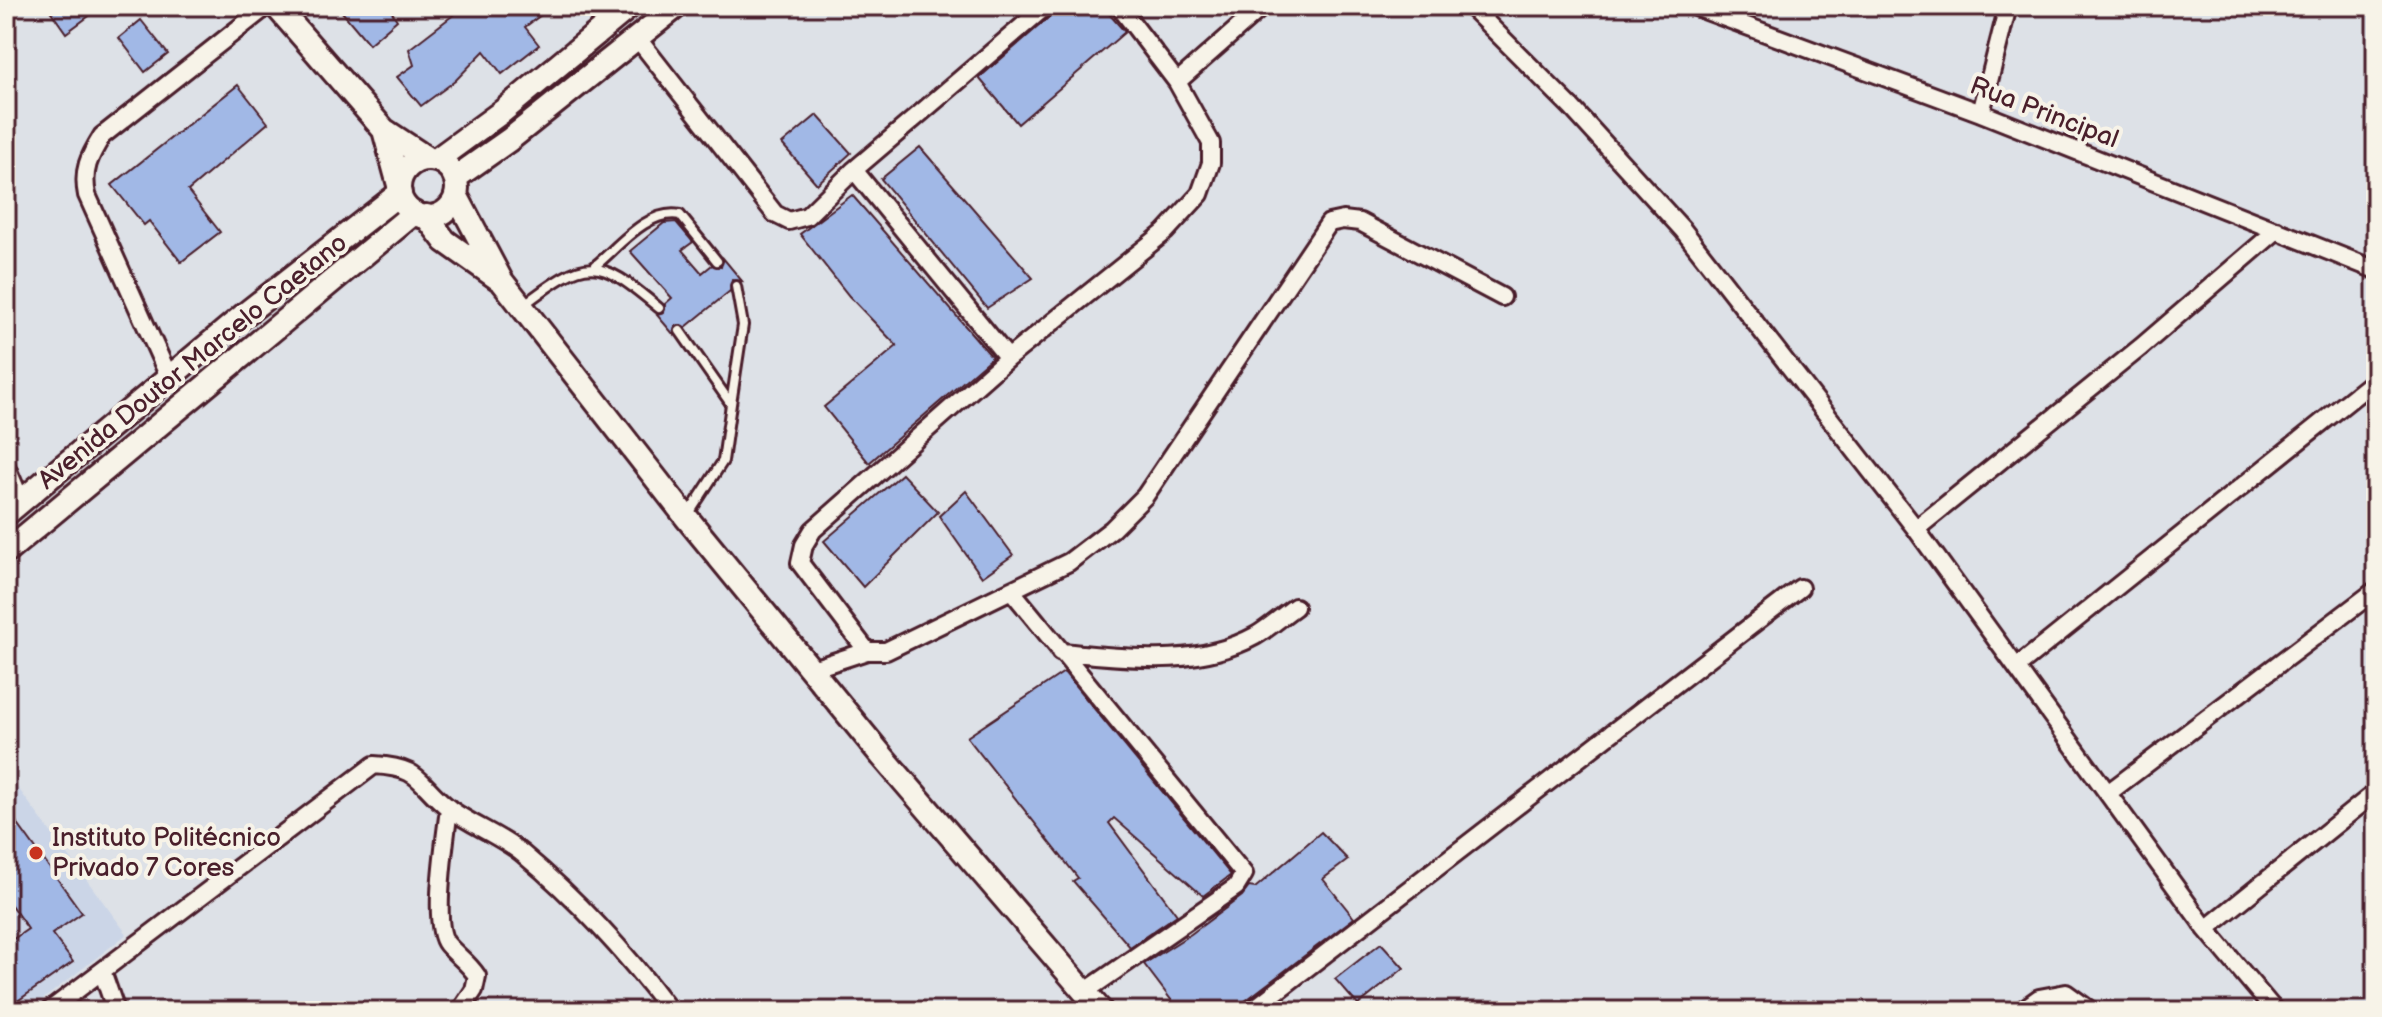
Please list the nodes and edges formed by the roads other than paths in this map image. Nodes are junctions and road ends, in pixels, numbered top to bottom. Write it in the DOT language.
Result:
graph roads {
  1 [pos="267,6"];
  2 [pos="276,6"];
  3 [pos="630,6"];
  4 [pos="677,6"];
  5 [pos="1046,6"];
  6 [pos="1119,6"];
  7 [pos="1263,6"];
  8 [pos="1470,6"];
  9 [pos="1693,6"];
  10 [pos="2008,6"];
  11 [pos="638,39"];
  12 [pos="1177,82"];
  13 [pos="1981,113"];
  14 [pos="384,130"];
  15 [pos="432,160"];
  16 [pos="854,170"];
  17 [pos="456,187"];
  18 [pos="400,189"];
  19 [pos="420,215"];
  20 [pos="2277,230"];
  21 [pos="717,261"];
  22 [pos="596,265"];
  23 [pos="2376,270"];
  24 [pos="501,280"];
  25 [pos="736,286"];
  26 [pos="1502,297"];
  27 [pos="521,306"];
  28 [pos="659,308"];
  29 [pos="680,331"];
  30 [pos="1008,358"];
  31 [pos="169,377"];
  32 [pos="2376,379"];
  33 [pos="731,404"];
  34 [pos="6,466"];
  35 [pos="14,508"];
  36 [pos="686,517"];
  37 [pos="1916,529"];
  38 [pos="6,552"];
  39 [pos="1800,588"];
  40 [pos="1011,590"];
  41 [pos="2376,590"];
  42 [pos="1295,607"];
  43 [pos="867,651"];
  44 [pos="1060,652"];
  45 [pos="2018,666"];
  46 [pos="812,669"];
  47 [pos="2376,792"];
  48 [pos="2108,793"];
  49 [pos="449,808"];
  50 [pos="2206,929"];
  51 [pos="102,971"];
  52 [pos="1086,991"];
  53 [pos="49,1011"];
  54 [pos="116,1011"];
  55 [pos="460,1011"];
  56 [pos="670,1011"];
  57 [pos="1101,1011"];
  58 [pos="1251,1011"];
  59 [pos="2021,1011"];
  60 [pos="2091,1011"];
  61 [pos="2275,1011"];
  1 -- 31 [label="street"];
  2 -- 14 [label="main road"];
  3 -- 15 [label="main road, Avenida Doutor Marcelo Caetano"];
  4 -- 11 [label="main road, Avenida Doutor Marcelo Caetano"];
  5 -- 16 [label="street"];
  6 -- 12 [label="street"];
  7 -- 12 [label="street"];
  8 -- 37 [label="street"];
  9 -- 13 [label="street, Rua Principal"];
  10 -- 13 [label="street"];
  11 -- 16 [label="street"];
  11 -- 17 [label="main road, Avenida Doutor Marcelo Caetano"];
  12 -- 30 [label="street"];
  13 -- 20 [label="street, Rua Principal"];
  14 -- 15 [label="main road"];
  14 -- 18 [label="main road"];
  15 -- 17 [label="main road"];
  15 -- 18 [label="main road, Avenida Doutor Marcelo Caetano"];
  16 -- 30 [label="street"];
  17 -- 19 [label="main road, Avenida Doutor Marcelo Caetano"];
  17 -- 24 [label="main road"];
  18 -- 19 [label="main road"];
  18 -- 31 [label="main road, Avenida Doutor Marcelo Caetano"];
  19 -- 24 [label="main road"];
  19 -- 38 [label="main road, Avenida Doutor Marcelo Caetano"];
  20 -- 23 [label="street, Rua Principal"];
  20 -- 37 [label="street"];
  21 -- 22 [label="lane"];
  22 -- 27 [label="lane"];
  22 -- 28 [label="lane"];
  24 -- 27 [label="main road"];
  25 -- 33 [label="lane"];
  26 -- 40 [label="street"];
  27 -- 36 [label="main road"];
  29 -- 33 [label="lane"];
  30 -- 43 [label="street"];
  31 -- 35 [label="main road, Avenida Doutor Marcelo Caetano"];
  32 -- 45 [label="street"];
  33 -- 36 [label="lane"];
  34 -- 35 [label="street"];
  36 -- 46 [label="main road"];
  37 -- 45 [label="street"];
  39 -- 58 [label="street"];
  40 -- 43 [label="street"];
  40 -- 44 [label="street"];
  41 -- 48 [label="street"];
  42 -- 44 [label="street"];
  43 -- 46 [label="street"];
  44 -- 52 [label="street"];
  45 -- 48 [label="street"];
  46 -- 52 [label="main road"];
  47 -- 50 [label="street"];
  48 -- 50 [label="street"];
  49 -- 51 [label="street"];
  49 -- 55 [label="street"];
  49 -- 56 [label="street"];
  50 -- 61 [label="street"];
  51 -- 53 [label="street"];
  51 -- 54 [label="street"];
  52 -- 57 [label="main road"];
  59 -- 60 [label="street"];
}
